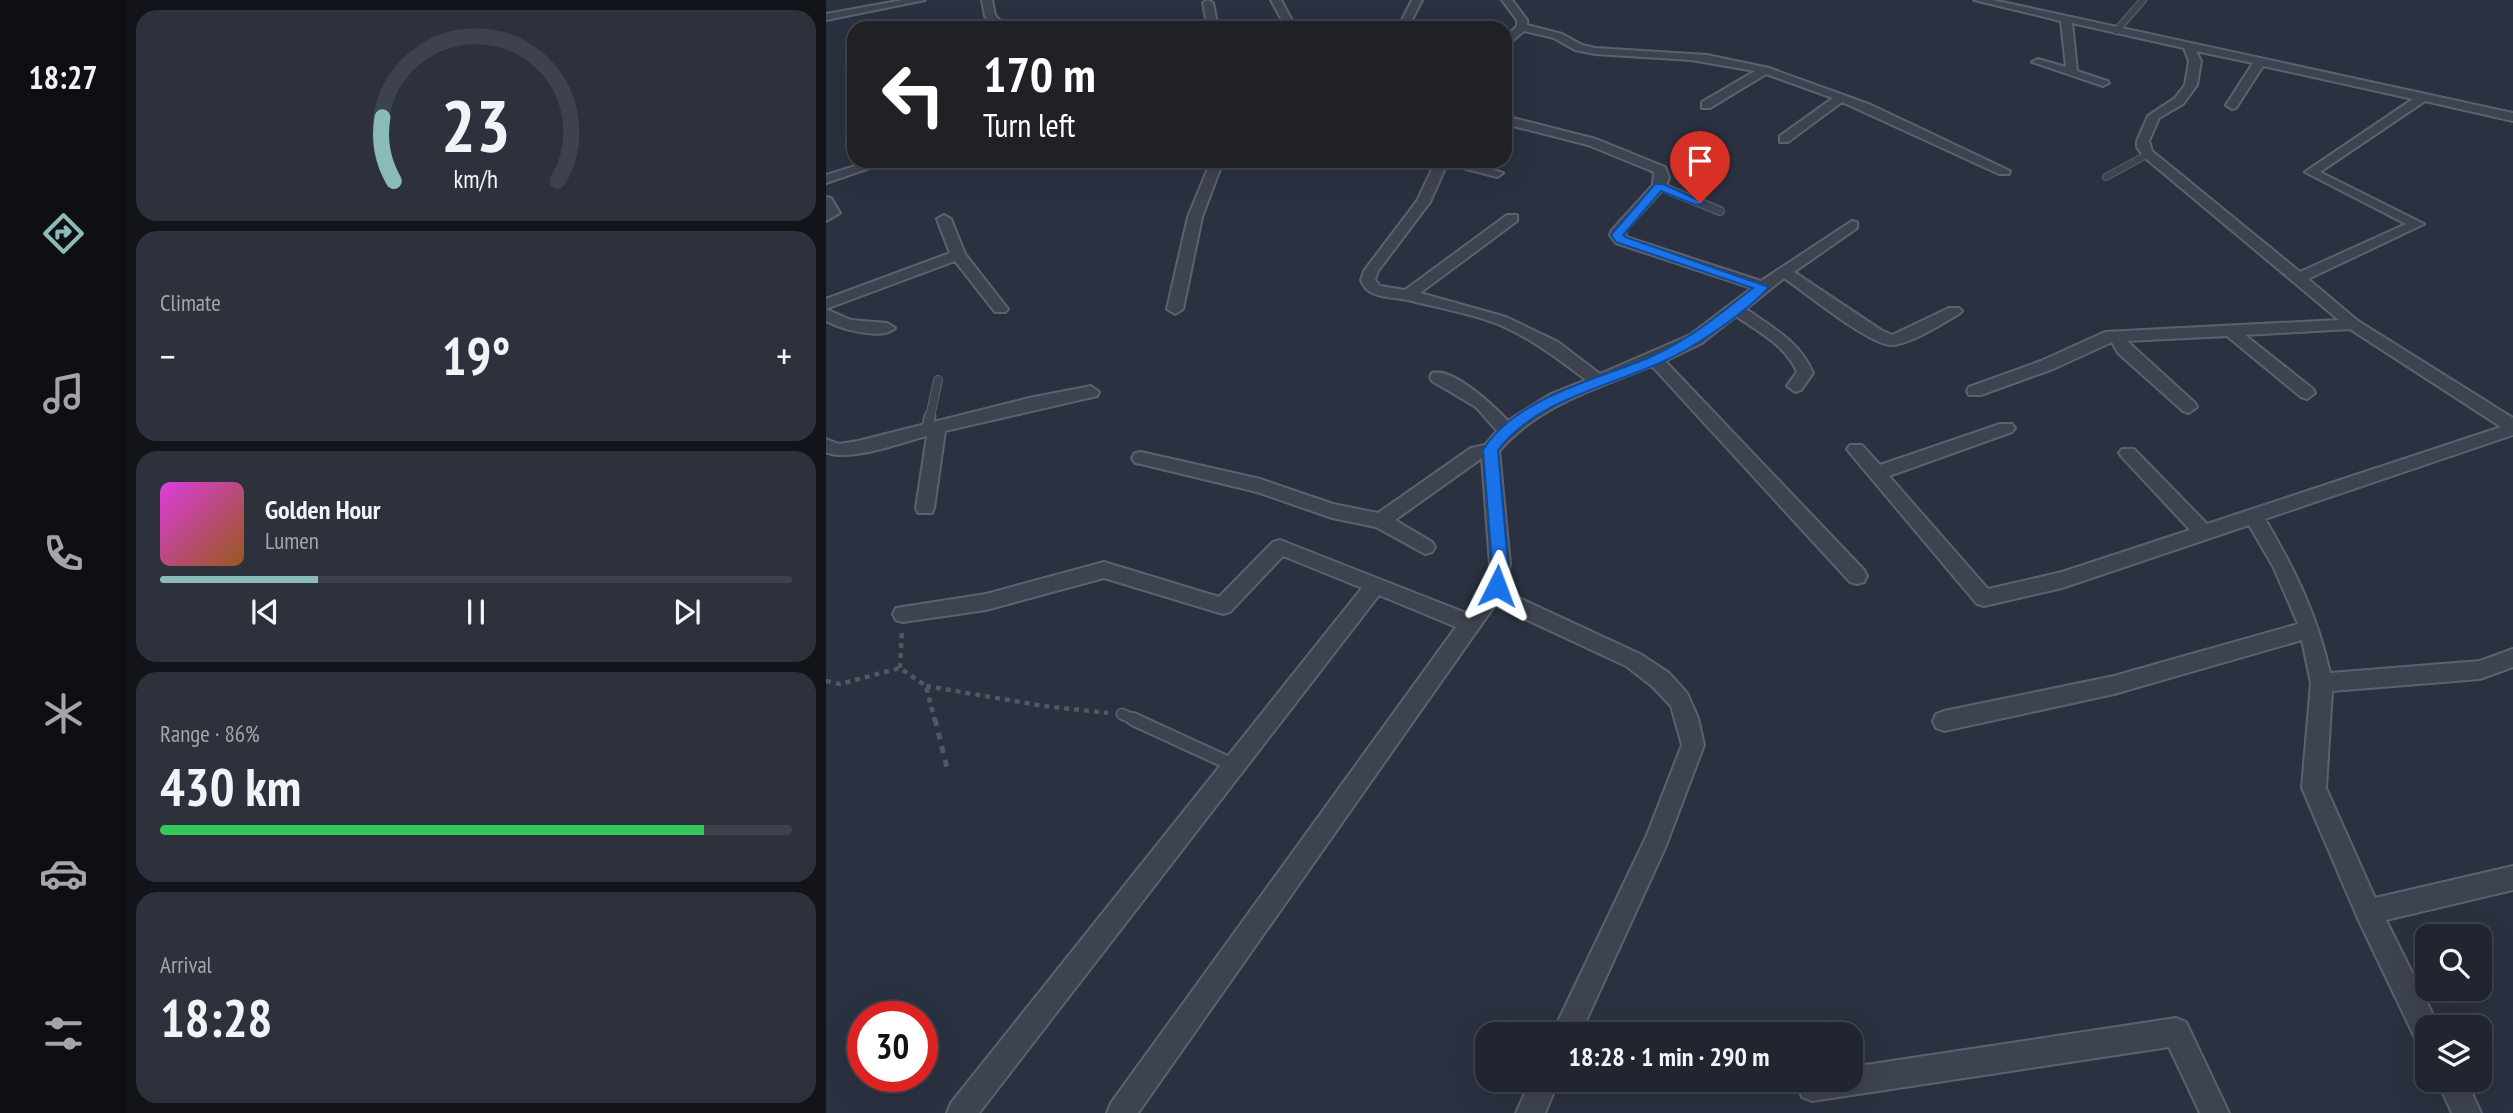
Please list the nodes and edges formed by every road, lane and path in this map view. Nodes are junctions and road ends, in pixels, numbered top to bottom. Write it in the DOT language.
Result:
graph roads {
  1 [pos="920,0"];
  2 [pos="987,0"];
  3 [pos="1276,0"];
  4 [pos="1418,0"];
  5 [pos="1507,0"];
  6 [pos="1979,0"];
  7 [pos="2143,0"];
  8 [pos="1208,3"];
  9 [pos="866,4"];
  10 [pos="880,6"];
  11 [pos="826,16"];
  12 [pos="2066,20"];
  13 [pos="885,21"];
  14 [pos="995,21"];
  15 [pos="1212,21"];
  16 [pos="1287,21"];
  17 [pos="1407,21"];
  18 [pos="1522,27"];
  19 [pos="2116,31"];
  20 [pos="1512,37"];
  21 [pos="2189,48"];
  22 [pos="2038,62"];
  23 [pos="2259,63"];
  24 [pos="1765,70"];
  25 [pos="2072,73"];
  26 [pos="2103,83"];
  27 [pos="1840,97"];
  28 [pos="2422,98"];
  29 [pos="2232,104"];
  30 [pos="1706,105"];
  31 [pos="2513,117"];
  32 [pos="1512,122"];
  33 [pos="1784,139"];
  34 [pos="2148,154"];
  35 [pos="861,168"];
  36 [pos="1214,168"];
  37 [pos="1439,168"];
  38 [pos="1477,168"];
  39 [pos="2004,171"];
  40 [pos="1497,173"];
  41 [pos="2106,177"];
  42 [pos="826,179"];
  43 [pos="1659,186"];
  44 [pos="826,201"];
  45 [pos="1720,211"];
  46 [pos="826,217"];
  47 [pos="1512,218"];
  48 [pos="944,219"];
  49 [pos="1852,225"];
  50 [pos="958,255"];
  51 [pos="1784,272"];
  52 [pos="2298,278"];
  53 [pos="1763,287"];
  54 [pos="1408,295"];
  55 [pos="826,304"];
  56 [pos="1000,309"];
  57 [pos="1175,309"];
  58 [pos="1736,309"];
  59 [pos="1954,311"];
  60 [pos="826,314"];
  61 [pos="2353,324"];
  62 [pos="887,328"];
  63 [pos="2232,332"];
  64 [pos="2117,337"];
  65 [pos="1655,360"];
  66 [pos="1437,377"];
  67 [pos="938,380"];
  68 [pos="1598,381"];
  69 [pos="1795,386"];
  70 [pos="1975,391"];
  71 [pos="1091,392"];
  72 [pos="2308,393"];
  73 [pos="2189,407"];
  74 [pos="932,428"];
  75 [pos="2006,428"];
  76 [pos="2513,428"];
  77 [pos="1506,430"];
  78 [pos="826,445"];
  79 [pos="1856,449"];
  80 [pos="1490,450"];
  81 [pos="2128,453"];
  82 [pos="1141,458"];
  83 [pos="1877,473"];
  84 [pos="925,508"];
  85 [pos="2253,515"];
  86 [pos="1381,521"];
  87 [pos="2203,532"];
  88 [pos="1425,547"];
  89 [pos="1857,576"];
  90 [pos="1376,586"];
  91 [pos="1491,594"];
  92 [pos="903,614"];
  93 [pos="1469,623"];
  94 [pos="2310,629"];
  95 [pos="2513,658"];
  96 [pos="900,668"];
  97 [pos="826,681"];
  98 [pos="2322,683"];
  99 [pos="926,686"];
  100 [pos="1122,714"];
  101 [pos="1944,721"];
  102 [pos="1234,765"];
  103 [pos="947,768"];
  104 [pos="2513,878"];
  105 [pos="2368,912"];
  106 [pos="2419,1015"];
  107 [pos="1572,1022"];
  108 [pos="1863,1079"];
  109 [pos="1540,1092"];
  110 [pos="2456,1092"];
  111 [pos="961,1113"];
  112 [pos="1121,1113"];
  113 [pos="1530,1113"];
  114 [pos="2214,1113"];
  115 [pos="2466,1113"];
  1 -- 10 [label="street"];
  2 -- 14 [label="street"];
  3 -- 16 [label="street"];
  4 -- 17 [label="street"];
  5 -- 18 [label="street"];
  6 -- 12 [label="street"];
  7 -- 19 [label="lane"];
  8 -- 15 [label="street"];
  9 -- 10 [label="street"];
  9 -- 11 [label="street"];
  10 -- 13 [label="street"];
  12 -- 19 [label="street"];
  12 -- 25 [label="street"];
  18 -- 20 [label="street"];
  18 -- 24 [label="street"];
  19 -- 21 [label="street"];
  21 -- 23 [label="street"];
  21 -- 34 [label="street"];
  22 -- 25 [label="street"];
  23 -- 28 [label="street"];
  23 -- 29 [label="street"];
  24 -- 27 [label="street"];
  24 -- 30 [label="street"];
  25 -- 26 [label="street"];
  27 -- 33 [label="street"];
  27 -- 39 [label="street"];
  28 -- 31 [label="street"];
  28 -- 52 [label="street"];
  32 -- 43 [label="street"];
  34 -- 41 [label="lane"];
  34 -- 52 [label="street"];
  35 -- 42 [label="street"];
  36 -- 57 [label="street"];
  37 -- 54 [label="street"];
  38 -- 40 [label="street"];
  43 -- 45 [label="lane"];
  43 -- 53 [label="street"];
  44 -- 46 [label="street"];
  47 -- 54 [label="street"];
  48 -- 50 [label="street"];
  49 -- 51 [label="street"];
  50 -- 55 [label="street"];
  50 -- 56 [label="street"];
  51 -- 53 [label="street"];
  51 -- 59 [label="street"];
  52 -- 61 [label="street"];
  53 -- 58 [label="street"];
  54 -- 68 [label="street"];
  58 -- 65 [label="street"];
  58 -- 69 [label="street"];
  60 -- 62 [label="street"];
  61 -- 63 [label="street"];
  61 -- 76 [label="street"];
  63 -- 64 [label="street"];
  63 -- 72 [label="street"];
  64 -- 70 [label="street"];
  64 -- 73 [label="street"];
  65 -- 68 [label="street"];
  65 -- 89 [label="street"];
  66 -- 77 [label="street"];
  67 -- 74 [label="lane"];
  68 -- 77 [label="street"];
  71 -- 74 [label="street"];
  74 -- 78 [label="street"];
  74 -- 84 [label="street"];
  75 -- 83 [label="street"];
  76 -- 85 [label="street"];
  77 -- 80 [label="street"];
  79 -- 83 [label="street"];
  80 -- 86 [label="street"];
  80 -- 91 [label="street"];
  81 -- 87 [label="street"];
  82 -- 86 [label="street"];
  83 -- 87 [label="street"];
  85 -- 87 [label="street"];
  85 -- 94 [label="street"];
  86 -- 88 [label="street"];
  90 -- 92 [label="street"];
  90 -- 93 [label="street"];
  90 -- 102 [label="street"];
  91 -- 93 [label="street"];
  91 -- 107 [label="street"];
  92 -- 96 [label="path"];
  93 -- 112 [label="street"];
  94 -- 98 [label="street"];
  94 -- 101 [label="street"];
  95 -- 98 [label="street"];
  96 -- 97 [label="path"];
  96 -- 99 [label="path"];
  98 -- 105 [label="street"];
  99 -- 100 [label="path"];
  99 -- 103 [label="path"];
  100 -- 102 [label="lane"];
  102 -- 111 [label="street"];
  104 -- 105 [label="street"];
  105 -- 106 [label="street"];
  108 -- 114 [label="street"];
  109 -- 113 [label="street"];
  110 -- 115 [label="street"];
}
